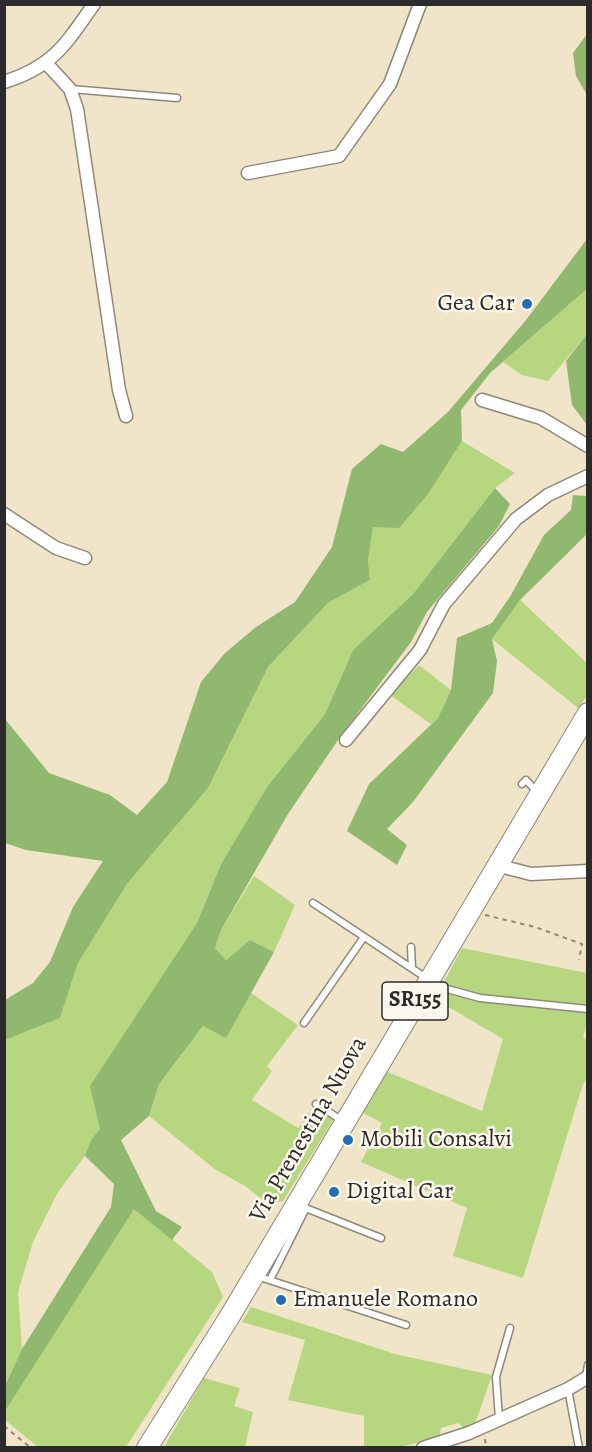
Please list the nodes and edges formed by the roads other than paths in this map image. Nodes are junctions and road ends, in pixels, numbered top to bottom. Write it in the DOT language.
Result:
graph roads {
  1 [pos="94,4"];
  2 [pos="420,4"];
  3 [pos="47,64"];
  4 [pos="4,82"];
  5 [pos="70,89"];
  6 [pos="177,98"];
  7 [pos="248,173"];
  8 [pos="482,400"];
  9 [pos="126,416"];
  10 [pos="588,446"];
  11 [pos="588,476"];
  12 [pos="4,514"];
  13 [pos="85,558"];
  14 [pos="588,713"];
  15 [pos="346,740"];
  16 [pos="496,865"];
  17 [pos="588,871"];
  18 [pos="313,903"];
  19 [pos="364,937"];
  20 [pos="411,947"];
  21 [pos="420,974"];
  22 [pos="588,1009"];
  23 [pos="304,1023"];
  24 [pos="316,1104"];
  25 [pos="343,1122"];
  26 [pos="300,1206"];
  27 [pos="381,1238"];
  28 [pos="262,1277"];
  29 [pos="406,1325"];
  30 [pos="510,1328"];
  31 [pos="587,1373"];
  32 [pos="568,1389"];
  33 [pos="500,1419"];
  34 [pos="147,1448"];
  35 [pos="423,1448"];
  36 [pos="579,1448"];
  1 -- 3 [label="street"];
  2 -- 7 [label="street"];
  3 -- 4 [label="street"];
  3 -- 5 [label="street"];
  5 -- 6 [label="lane"];
  5 -- 9 [label="street"];
  8 -- 10 [label="street"];
  11 -- 15 [label="street"];
  12 -- 13 [label="street"];
  14 -- 16 [label="main road, Via Prenestina Nuova / SR155"];
  16 -- 17 [label="street"];
  16 -- 21 [label="main road, Via Prenestina Nuova / SR155"];
  18 -- 19 [label="lane"];
  19 -- 21 [label="lane"];
  19 -- 23 [label="lane"];
  20 -- 21 [label="lane"];
  21 -- 22 [label="lane"];
  21 -- 25 [label="main road, Via Prenestina Nuova / SR155"];
  24 -- 25 [label="lane"];
  25 -- 26 [label="main road, Via Prenestina Nuova / SR155"];
  26 -- 27 [label="lane"];
  26 -- 28 [label="main road, Via Prenestina Nuova / SR155"];
  28 -- 29 [label="lane"];
  28 -- 34 [label="main road, Via Prenestina Nuova / SR155"];
  30 -- 33 [label="lane"];
  31 -- 32 [label="street"];
  32 -- 33 [label="street"];
  32 -- 36 [label="lane"];
  33 -- 35 [label="street"];
}
